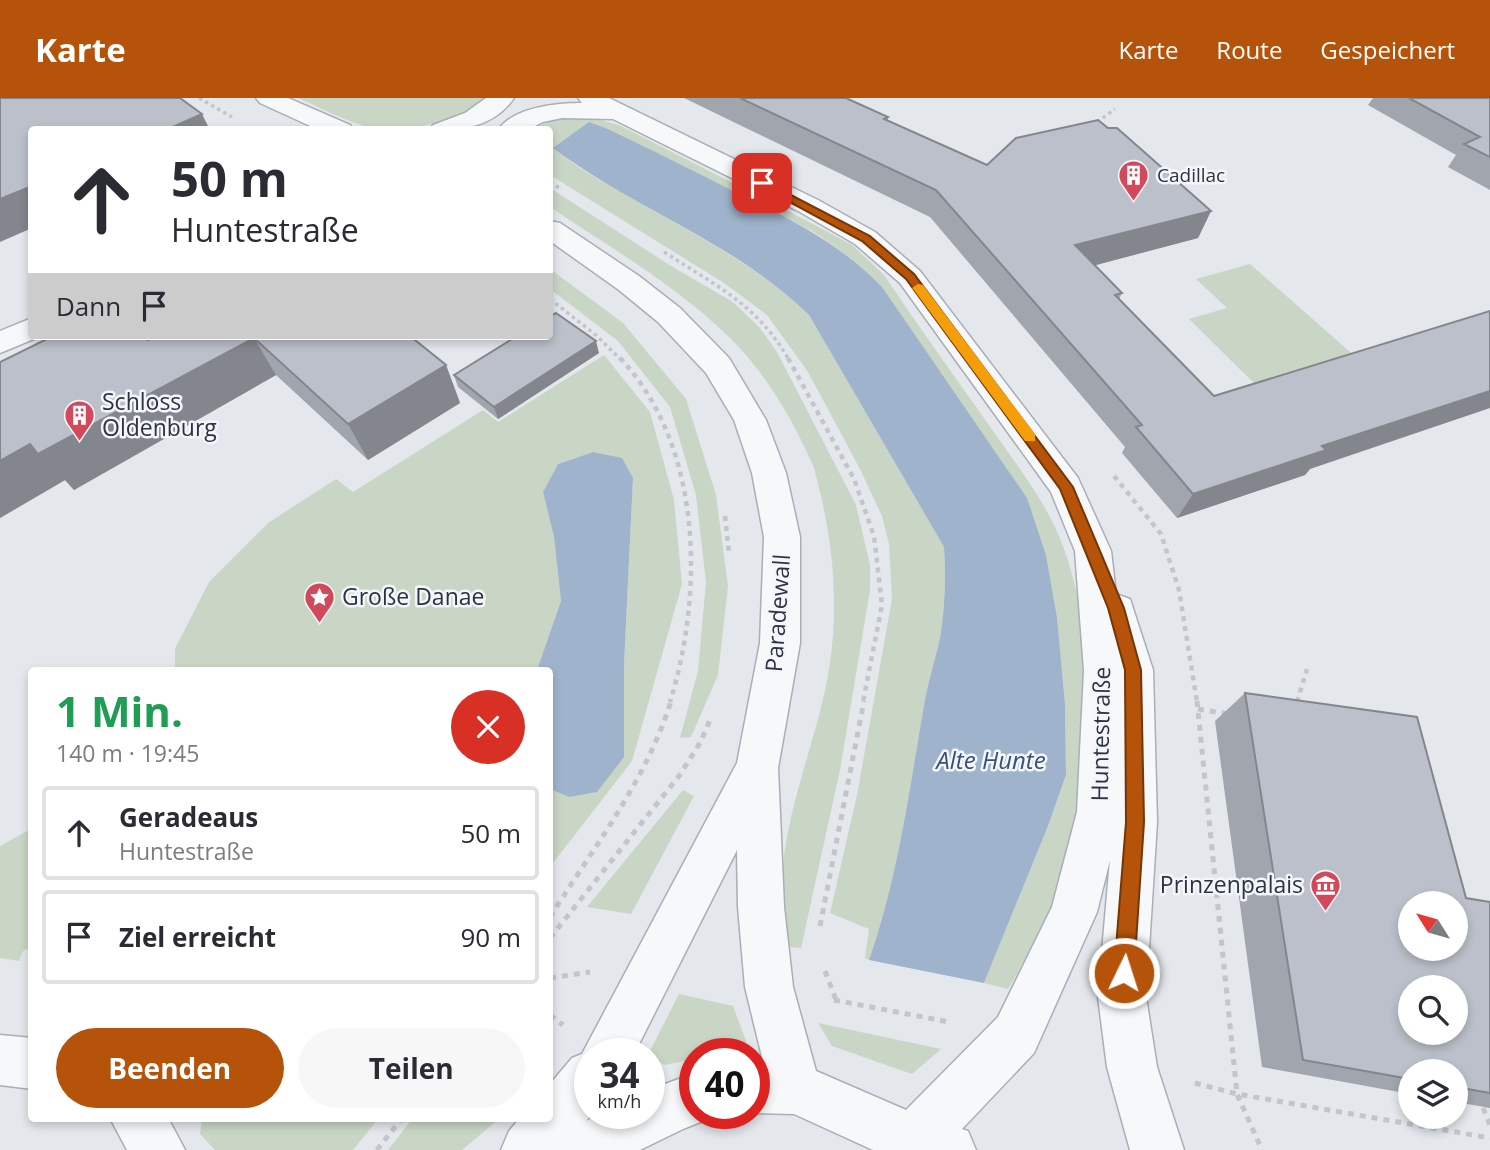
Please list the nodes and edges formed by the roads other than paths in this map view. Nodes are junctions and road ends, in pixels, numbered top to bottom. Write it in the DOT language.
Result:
graph roads {
  1 [pos="268,98"];
  2 [pos="502,98"];
  3 [pos="590,98"];
  4 [pos="618,111"];
  5 [pos="332,126"];
  6 [pos="453,126"];
  7 [pos="519,126"];
  8 [pos="553,231"];
  9 [pos="28,330"];
  10 [pos="0,343"];
  11 [pos="1093,551"];
  12 [pos="757,767"];
  13 [pos="615,1038"];
  14 [pos="0,1060"];
  15 [pos="28,1064"];
  16 [pos="775,1087"];
  17 [pos="574,1095"];
  18 [pos="679,1104"];
  19 [pos="553,1120"];
  20 [pos="139,1122"];
  21 [pos="551,1122"];
  22 [pos="921,1147"];
  23 [pos="158,1150"];
  24 [pos="528,1150"];
  25 [pos="584,1150"];
  26 [pos="1157,1150"];
  1 -- 5 [label="street"];
  2 -- 6 [label="street"];
  3 -- 4 [label="street, Huntestraße"];
  4 -- 7 [label="street"];
  4 -- 11 [label="street, Huntestraße"];
  8 -- 12 [label="street, Paradewall"];
  9 -- 10 [label="street"];
  11 -- 22 [label="street, Huntestraße"];
  11 -- 26 [label="street"];
  12 -- 13 [label="street, Paradewall"];
  12 -- 16 [label="street"];
  14 -- 15 [label="street"];
  16 -- 22 [label="street"];
  17 -- 19 [label="street"];
  18 -- 25 [label="street"];
  20 -- 23 [label="street"];
  21 -- 24 [label="street"];
}
